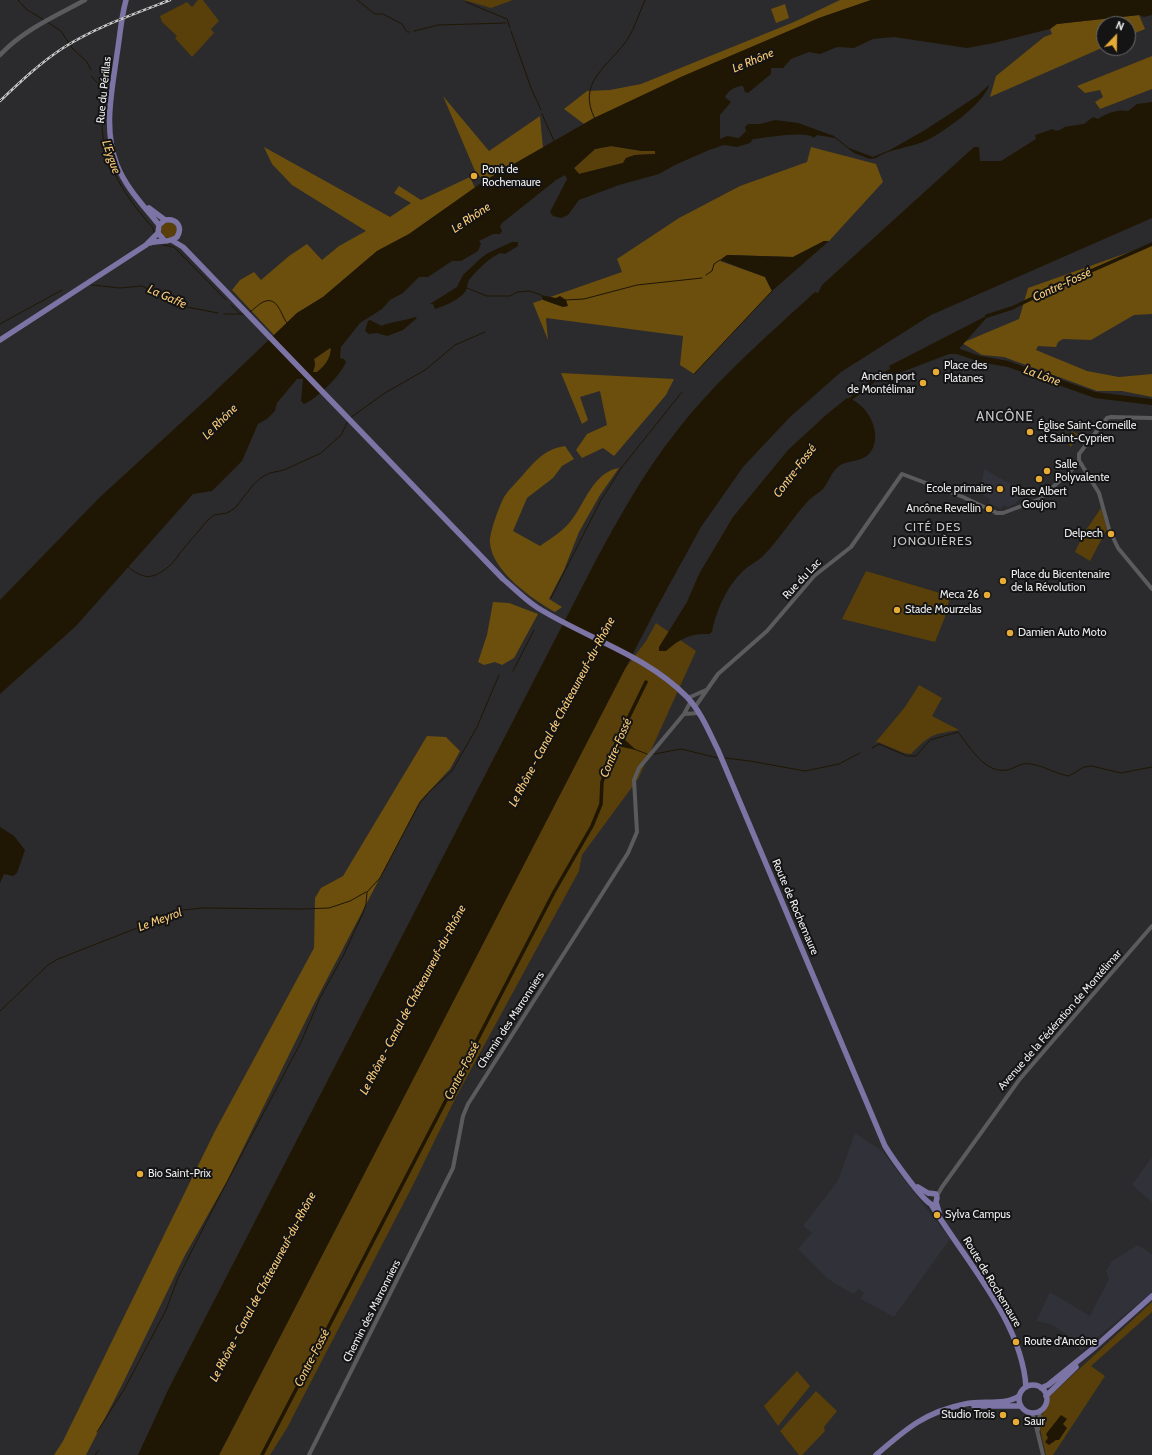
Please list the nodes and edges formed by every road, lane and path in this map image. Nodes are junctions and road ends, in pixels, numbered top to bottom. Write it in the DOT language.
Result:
graph roads {
  1 [pos="85,0"];
  2 [pos="125,2"];
  3 [pos="0,55"];
  4 [pos="138,199"];
  5 [pos="165,220"];
  6 [pos="159,225"];
  7 [pos="158,233"];
  8 [pos="179,235"];
  9 [pos="164,240"];
  10 [pos="173,241"];
  11 [pos="146,245"];
  12 [pos="183,247"];
  13 [pos="0,340"];
  14 [pos="1152,418"];
  15 [pos="1079,464"];
  16 [pos="1152,589"];
  17 [pos="706,690"];
  18 [pos="690,700"];
  19 [pos="695,707"];
  20 [pos="699,713"];
  21 [pos="684,714"];
  22 [pos="1152,926"];
  23 [pos="908,1179"];
  24 [pos="933,1198"];
  25 [pos="1152,1296"];
  26 [pos="1095,1347"];
  27 [pos="1028,1386"];
  28 [pos="1041,1388"];
  29 [pos="1019,1396"];
  30 [pos="1046,1396"];
  31 [pos="1021,1406"];
  32 [pos="952,1407"];
  33 [pos="1040,1410"];
  34 [pos="1029,1412"];
  35 [pos="1038,1434"];
  36 [pos="309,1455"];
  37 [pos="876,1455"];
  38 [pos="1043,1455"];
  1 -- 3 [label="main road"];
  2 -- 4 [label="main road, Rue du Périllas"];
  4 -- 5 [label="main road, Rue du Périllas"];
  4 -- 6 [label="main road, Rue du Périllas"];
  5 -- 6 [label="main road"];
  5 -- 8 [label="main road"];
  6 -- 7 [label="main road"];
  7 -- 9 [label="main road"];
  7 -- 11 [label="main road"];
  8 -- 10 [label="main road"];
  8 -- 12 [label="main road"];
  9 -- 10 [label="main road"];
  9 -- 11 [label="main road"];
  10 -- 12 [label="main road"];
  11 -- 13 [label="main road"];
  12 -- 18 [label="main road, Route de Rochemaure"];
  14 -- 15 [label="street"];
  15 -- 16 [label="street"];
  15 -- 17 [label="street, Rue du Lac"];
  17 -- 18 [label="street"];
  17 -- 19 [label="street, Rue du Lac"];
  18 -- 19 [label="main road, Route de Rochemaure"];
  18 -- 21 [label="street, Chemin des Marronniers"];
  19 -- 20 [label="main road, Route de Rochemaure"];
  20 -- 21 [label="street"];
  20 -- 23 [label="main road, Route de Rochemaure"];
  21 -- 36 [label="street, Chemin des Marronniers"];
  22 -- 24 [label="street, Avenue de la Fédération de Montélimar"];
  23 -- 24 [label="main road, Route de Rochemaure"];
  23 -- 24 [label="main road, Route de Rochemaure"];
  24 -- 27 [label="main road, Route de Rochemaure"];
  25 -- 26 [label="main road"];
  26 -- 28 [label="main road"];
  26 -- 30 [label="main road"];
  27 -- 28 [label="main road"];
  27 -- 29 [label="main road"];
  28 -- 30 [label="main road"];
  29 -- 31 [label="main road"];
  29 -- 32 [label="main road"];
  30 -- 33 [label="main road"];
  31 -- 32 [label="main road"];
  31 -- 34 [label="main road"];
  32 -- 37 [label="main road"];
  33 -- 34 [label="main road"];
  33 -- 35 [label="street"];
  34 -- 35 [label="street"];
  35 -- 38 [label="street"];
}
